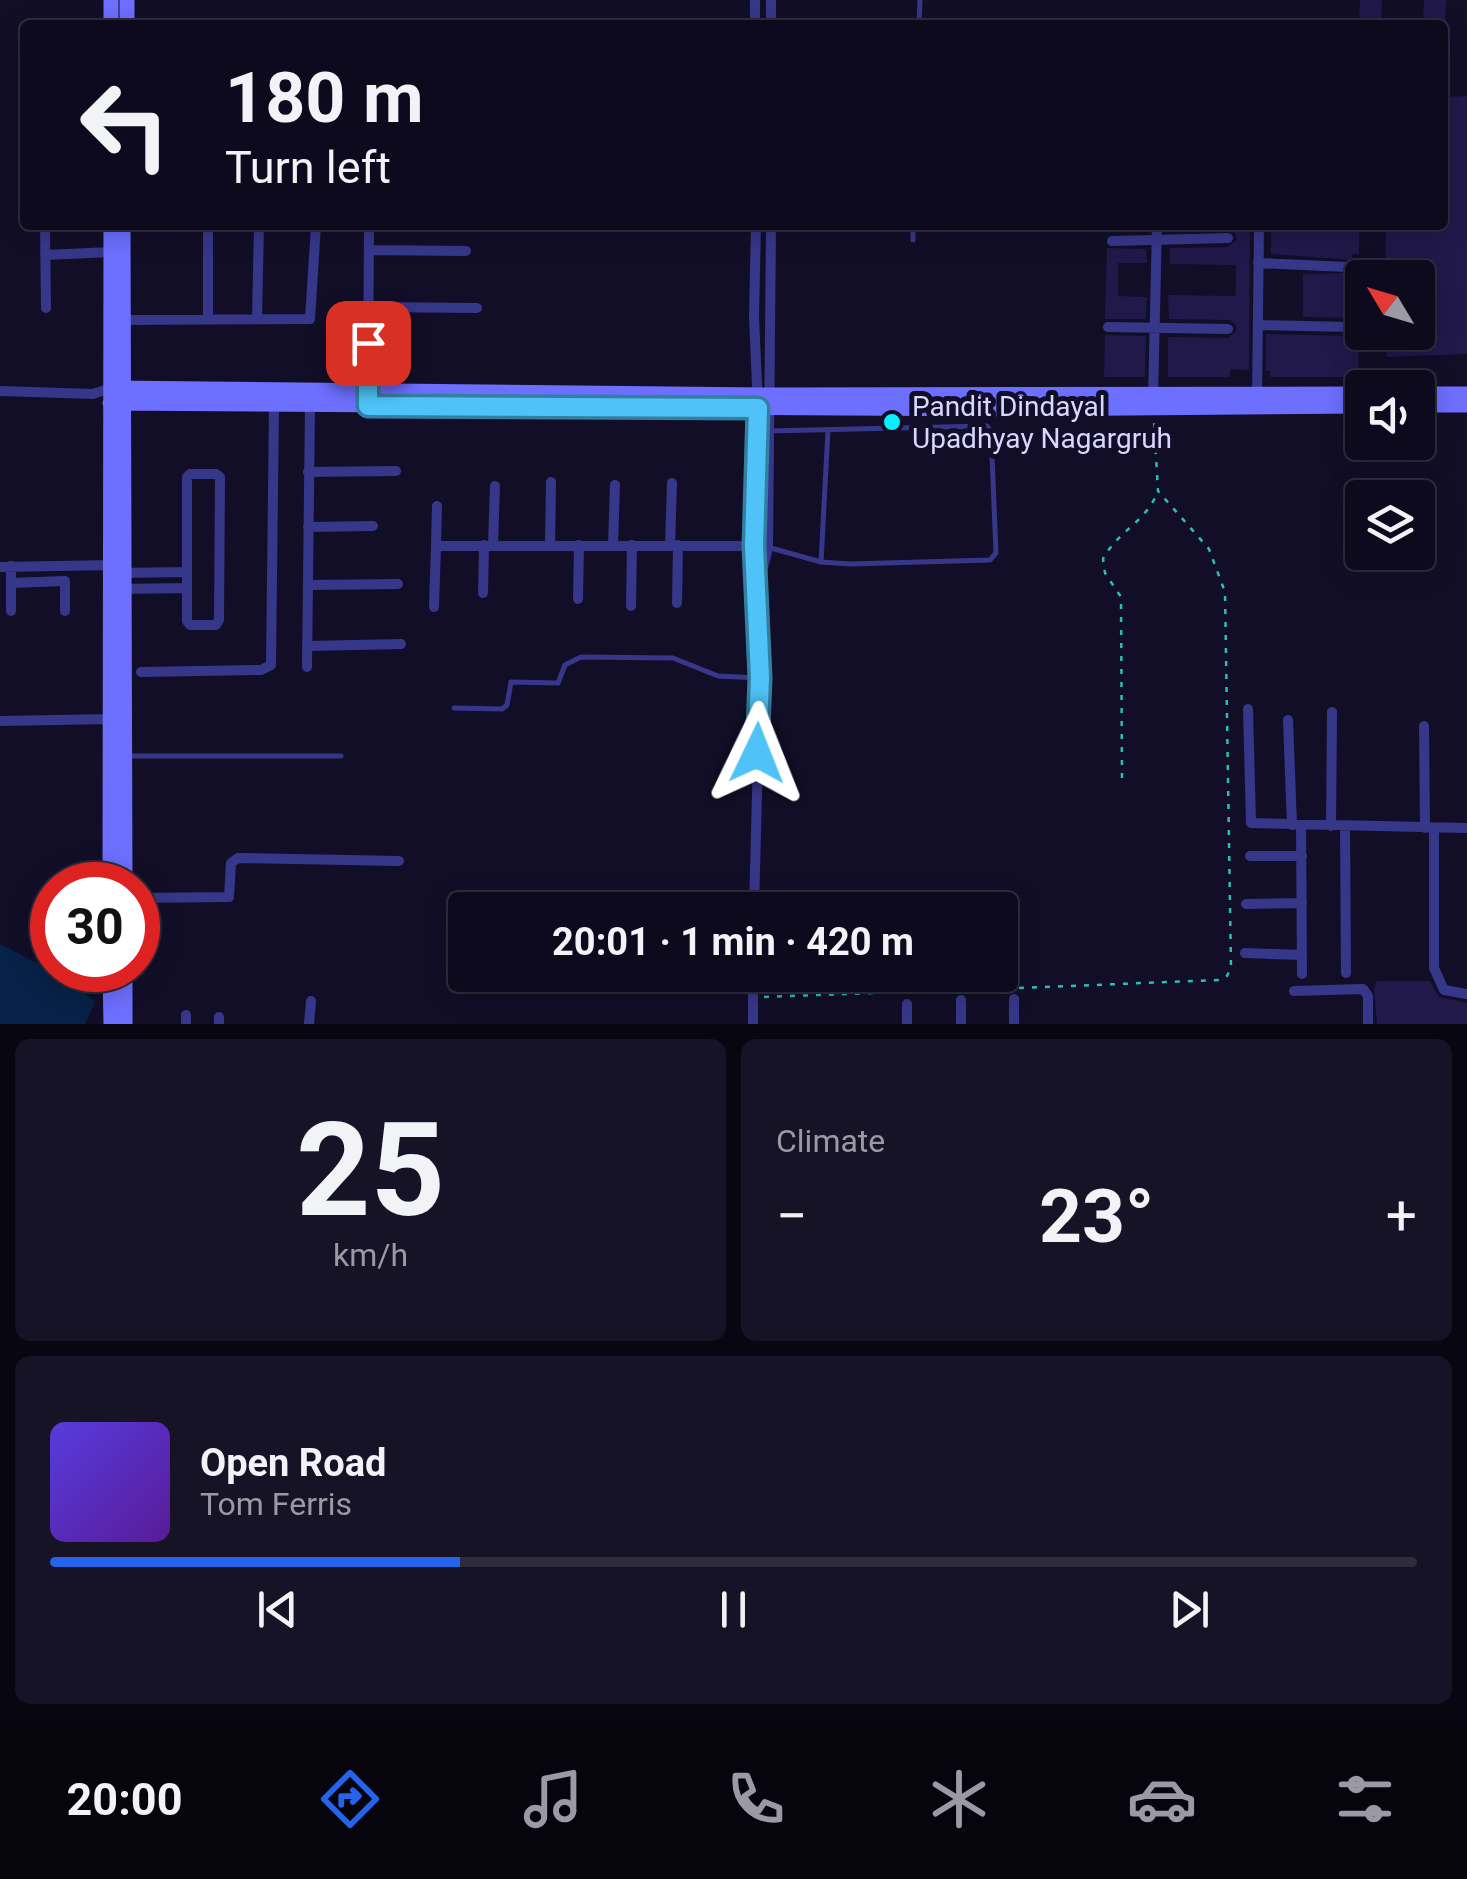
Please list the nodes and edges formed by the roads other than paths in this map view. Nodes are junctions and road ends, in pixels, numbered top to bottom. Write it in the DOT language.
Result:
graph roads {
  1 [pos="45,230"];
  2 [pos="111,230"];
  3 [pos="124,230"];
  4 [pos="208,230"];
  5 [pos="258,230"];
  6 [pos="316,230"];
  7 [pos="369,230"];
  8 [pos="756,230"];
  9 [pos="771,230"];
  10 [pos="913,230"];
  11 [pos="1157,230"];
  12 [pos="1259,230"];
  13 [pos="1228,238"];
  14 [pos="913,240"];
  15 [pos="1157,240"];
  16 [pos="1112,242"];
  17 [pos="369,250"];
  18 [pos="466,251"];
  19 [pos="111,252"];
  20 [pos="45,255"];
  21 [pos="1258,263"];
  22 [pos="1345,267"];
  23 [pos="369,307"];
  24 [pos="46,308"];
  25 [pos="477,308"];
  26 [pos="208,318"];
  27 [pos="256,319"];
  28 [pos="123,320"];
  29 [pos="1258,325"];
  30 [pos="1345,327"];
  31 [pos="1108,328"];
  32 [pos="1155,328"];
  33 [pos="1228,328"];
  34 [pos="0,391"];
  35 [pos="1435,394"];
  36 [pos="1467,394"];
  37 [pos="1345,395"];
  38 [pos="116,396"];
  39 [pos="368,398"];
  40 [pos="1154,400"];
  41 [pos="1257,400"];
  42 [pos="765,402"];
  43 [pos="1345,405"];
  44 [pos="1435,405"];
  45 [pos="1467,405"];
  46 [pos="274,406"];
  47 [pos="310,406"];
  48 [pos="828,429"];
  49 [pos="771,430"];
  50 [pos="758,432"];
  51 [pos="396,471"];
  52 [pos="308,472"];
  53 [pos="551,482"];
  54 [pos="672,483"];
  55 [pos="615,485"];
  56 [pos="495,486"];
  57 [pos="436,506"];
  58 [pos="308,526"];
  59 [pos="373,526"];
  60 [pos="488,545"];
  61 [pos="550,545"];
  62 [pos="579,545"];
  63 [pos="612,545"];
  64 [pos="632,545"];
  65 [pos="674,545"];
  66 [pos="436,546"];
  67 [pos="754,546"];
  68 [pos="768,548"];
  69 [pos="821,562"];
  70 [pos="6,566"];
  71 [pos="66,566"];
  72 [pos="187,572"];
  73 [pos="117,576"];
  74 [pos="66,581"];
  75 [pos="12,583"];
  76 [pos="398,584"];
  77 [pos="308,586"];
  78 [pos="187,588"];
  79 [pos="758,588"];
  80 [pos="483,593"];
  81 [pos="578,599"];
  82 [pos="677,603"];
  83 [pos="631,606"];
  84 [pos="434,607"];
  85 [pos="10,611"];
  86 [pos="65,611"];
  87 [pos="401,644"];
  88 [pos="307,646"];
  89 [pos="307,668"];
  90 [pos="141,672"];
  91 [pos="760,678"];
  92 [pos="454,708"];
  93 [pos="1248,709"];
  94 [pos="1332,712"];
  95 [pos="112,719"];
  96 [pos="1288,720"];
  97 [pos="0,721"];
  98 [pos="1424,726"];
  99 [pos="118,756"];
  100 [pos="341,756"];
  101 [pos="1296,825"];
  102 [pos="1331,826"];
  103 [pos="1345,826"];
  104 [pos="1430,828"];
  105 [pos="1467,828"];
  106 [pos="1250,856"];
  107 [pos="1302,856"];
  108 [pos="399,860"];
  109 [pos="111,862"];
  110 [pos="124,862"];
  111 [pos="754,892"];
  112 [pos="160,898"];
  113 [pos="1302,903"];
  114 [pos="1246,904"];
  115 [pos="1245,953"];
  116 [pos="1302,955"];
  117 [pos="1346,973"];
  118 [pos="1302,974"];
  119 [pos="1294,991"];
  120 [pos="110,992"];
  121 [pos="125,992"];
  122 [pos="752,992"];
  123 [pos="1467,994"];
  124 [pos="1014,999"];
  125 [pos="961,1000"];
  126 [pos="311,1001"];
  127 [pos="908,1004"];
  128 [pos="111,1024"];
  129 [pos="126,1024"];
  130 [pos="309,1024"];
  131 [pos="753,1024"];
  132 [pos="907,1024"];
  133 [pos="961,1024"];
  134 [pos="1014,1024"];
  135 [pos="1368,1024"];
  1 -- 20 [label="street"];
  2 -- 19 [label="street"];
  3 -- 28 [label="street"];
  4 -- 26 [label="street"];
  5 -- 27 [label="street"];
  6 -- 27 [label="street"];
  7 -- 17 [label="street"];
  8 -- 42 [label="street"];
  9 -- 42 [label="street"];
  10 -- 14 [label="lane"];
  11 -- 15 [label="street"];
  12 -- 21 [label="street"];
  13 -- 15 [label="street"];
  15 -- 16 [label="street"];
  15 -- 32 [label="street"];
  17 -- 18 [label="street"];
  17 -- 23 [label="street"];
  19 -- 20 [label="street"];
  19 -- 38 [label="street"];
  20 -- 24 [label="street"];
  21 -- 22 [label="street"];
  21 -- 29 [label="street"];
  23 -- 25 [label="street"];
  23 -- 39 [label="street"];
  26 -- 27 [label="street"];
  26 -- 28 [label="street"];
  28 -- 38 [label="street"];
  29 -- 30 [label="street"];
  29 -- 41 [label="street"];
  31 -- 32 [label="street"];
  32 -- 33 [label="street"];
  32 -- 40 [label="street"];
  34 -- 38 [label="street"];
  35 -- 36 [label="street"];
  37 -- 41 [label="street"];
  38 -- 39 [label="street"];
  38 -- 46 [label="street"];
  38 -- 73 [label="street"];
  39 -- 42 [label="street"];
  39 -- 47 [label="street"];
  40 -- 41 [label="street"];
  40 -- 42 [label="street"];
  41 -- 43 [label="street"];
  42 -- 49 [label="street"];
  42 -- 50 [label="street"];
  44 -- 45 [label="street"];
  46 -- 47 [label="street"];
  46 -- 90 [label="street"];
  47 -- 52 [label="street"];
  48 -- 49 [label="lane"];
  48 -- 69 [label="lane"];
  48 -- 69 [label="lane"];
  49 -- 50 [label="lane"];
  49 -- 68 [label="street"];
  50 -- 67 [label="street"];
  51 -- 52 [label="street"];
  52 -- 58 [label="street"];
  53 -- 61 [label="street"];
  54 -- 65 [label="street"];
  55 -- 63 [label="street"];
  56 -- 60 [label="street"];
  57 -- 66 [label="street"];
  58 -- 59 [label="street"];
  58 -- 77 [label="street"];
  60 -- 61 [label="street"];
  60 -- 66 [label="street"];
  60 -- 80 [label="street"];
  61 -- 62 [label="street"];
  62 -- 63 [label="street"];
  62 -- 81 [label="street"];
  63 -- 64 [label="street"];
  64 -- 65 [label="street"];
  64 -- 83 [label="street"];
  65 -- 67 [label="street"];
  65 -- 82 [label="street"];
  66 -- 84 [label="street"];
  67 -- 68 [label="street"];
  67 -- 79 [label="street"];
  68 -- 69 [label="lane"];
  68 -- 79 [label="street"];
  70 -- 71 [label="street"];
  70 -- 75 [label="street"];
  71 -- 73 [label="street"];
  71 -- 74 [label="street"];
  72 -- 73 [label="street"];
  72 -- 78 [label="street"];
  72 -- 78 [label="street"];
  73 -- 78 [label="street"];
  73 -- 95 [label="street"];
  73 -- 99 [label="street"];
  74 -- 75 [label="street"];
  74 -- 86 [label="street"];
  75 -- 85 [label="street"];
  76 -- 77 [label="street"];
  77 -- 88 [label="street"];
  79 -- 91 [label="street"];
  87 -- 88 [label="street"];
  88 -- 89 [label="street"];
  91 -- 92 [label="lane"];
  91 -- 111 [label="street"];
  93 -- 101 [label="street"];
  94 -- 102 [label="street"];
  95 -- 97 [label="street"];
  95 -- 99 [label="street"];
  96 -- 101 [label="street"];
  98 -- 104 [label="street"];
  99 -- 100 [label="lane"];
  99 -- 109 [label="street"];
  99 -- 110 [label="street"];
  101 -- 102 [label="street"];
  101 -- 107 [label="street"];
  102 -- 103 [label="street"];
  103 -- 104 [label="street"];
  103 -- 117 [label="street"];
  104 -- 105 [label="street"];
  104 -- 123 [label="street"];
  106 -- 107 [label="street"];
  107 -- 113 [label="street"];
  108 -- 112 [label="street"];
  113 -- 114 [label="street"];
  113 -- 116 [label="street"];
  115 -- 116 [label="street"];
  116 -- 118 [label="street"];
  119 -- 135 [label="street"];
  120 -- 128 [label="street"];
  121 -- 129 [label="street"];
  122 -- 131 [label="street"];
  124 -- 134 [label="street"];
  125 -- 133 [label="street"];
  126 -- 130 [label="street"];
  127 -- 132 [label="street"];
}
